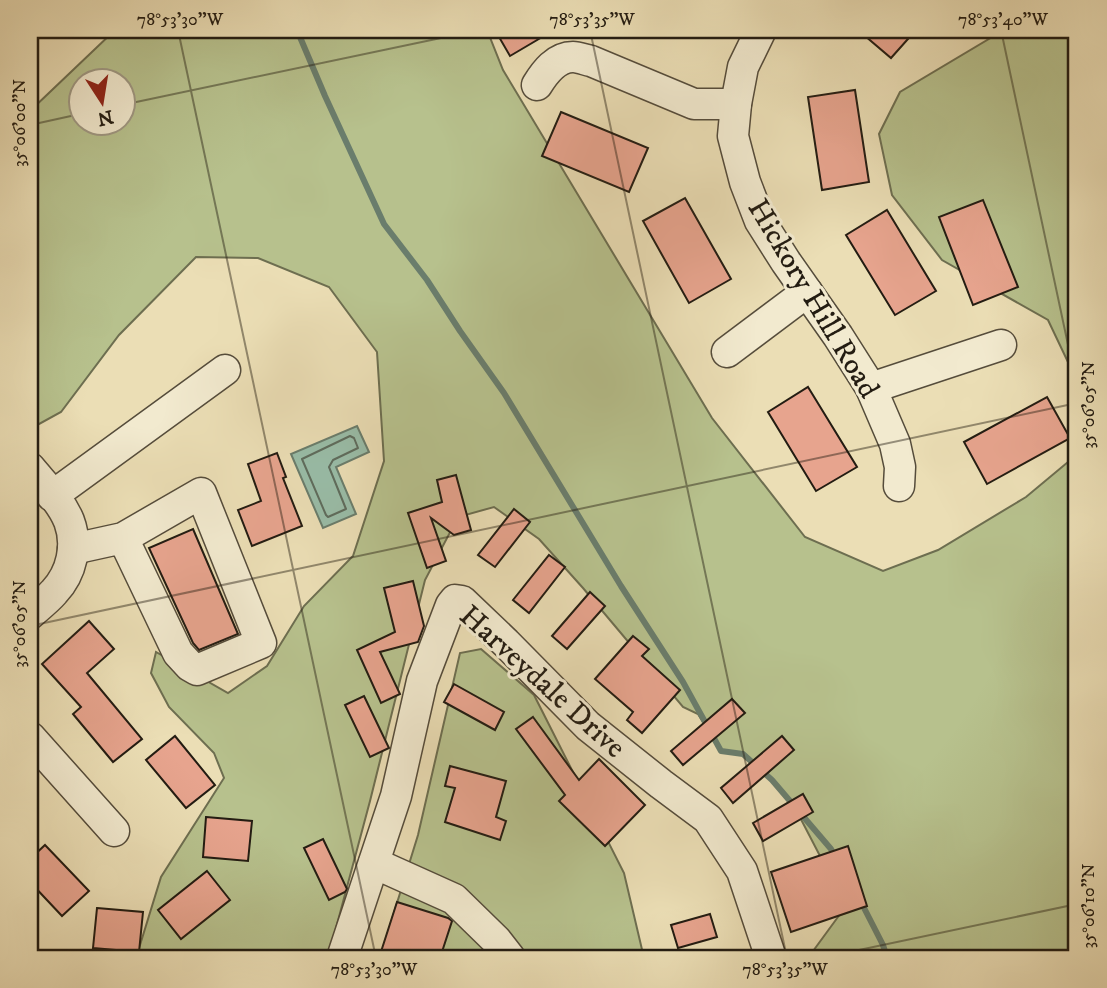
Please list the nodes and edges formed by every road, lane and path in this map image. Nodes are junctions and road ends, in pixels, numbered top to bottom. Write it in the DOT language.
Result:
graph roads {
  1 [pos="761,30"];
  2 [pos="537,85"];
  3 [pos="736,104"];
  4 [pos="807,292"];
  5 [pos="1001,345"];
  6 [pos="727,352"];
  7 [pos="225,370"];
  8 [pos="871,388"];
  9 [pos="30,468"];
  10 [pos="899,486"];
  11 [pos="52,496"];
  12 [pos="123,538"];
  13 [pos="73,549"];
  14 [pos="30,614"];
  15 [pos="30,737"];
  16 [pos="114,831"];
  17 [pos="374,863"];
  18 [pos="342,958"];
  19 [pos="510,958"];
  20 [pos="771,958"];
  1 -- 3 [label="street, Hickory Hill Road"];
  2 -- 3 [label="street"];
  3 -- 4 [label="street, Hickory Hill Road"];
  4 -- 6 [label="street"];
  4 -- 8 [label="street, Hickory Hill Road"];
  5 -- 8 [label="street"];
  7 -- 11 [label="street"];
  8 -- 10 [label="street, Hickory Hill Road"];
  9 -- 11 [label="street"];
  11 -- 13 [label="street"];
  12 -- 12 [label="street"];
  12 -- 13 [label="street"];
  13 -- 14 [label="street"];
  15 -- 16 [label="street"];
  17 -- 18 [label="street, Harveydale Drive"];
  17 -- 19 [label="street"];
  17 -- 20 [label="street, Harveydale Drive"];
}
